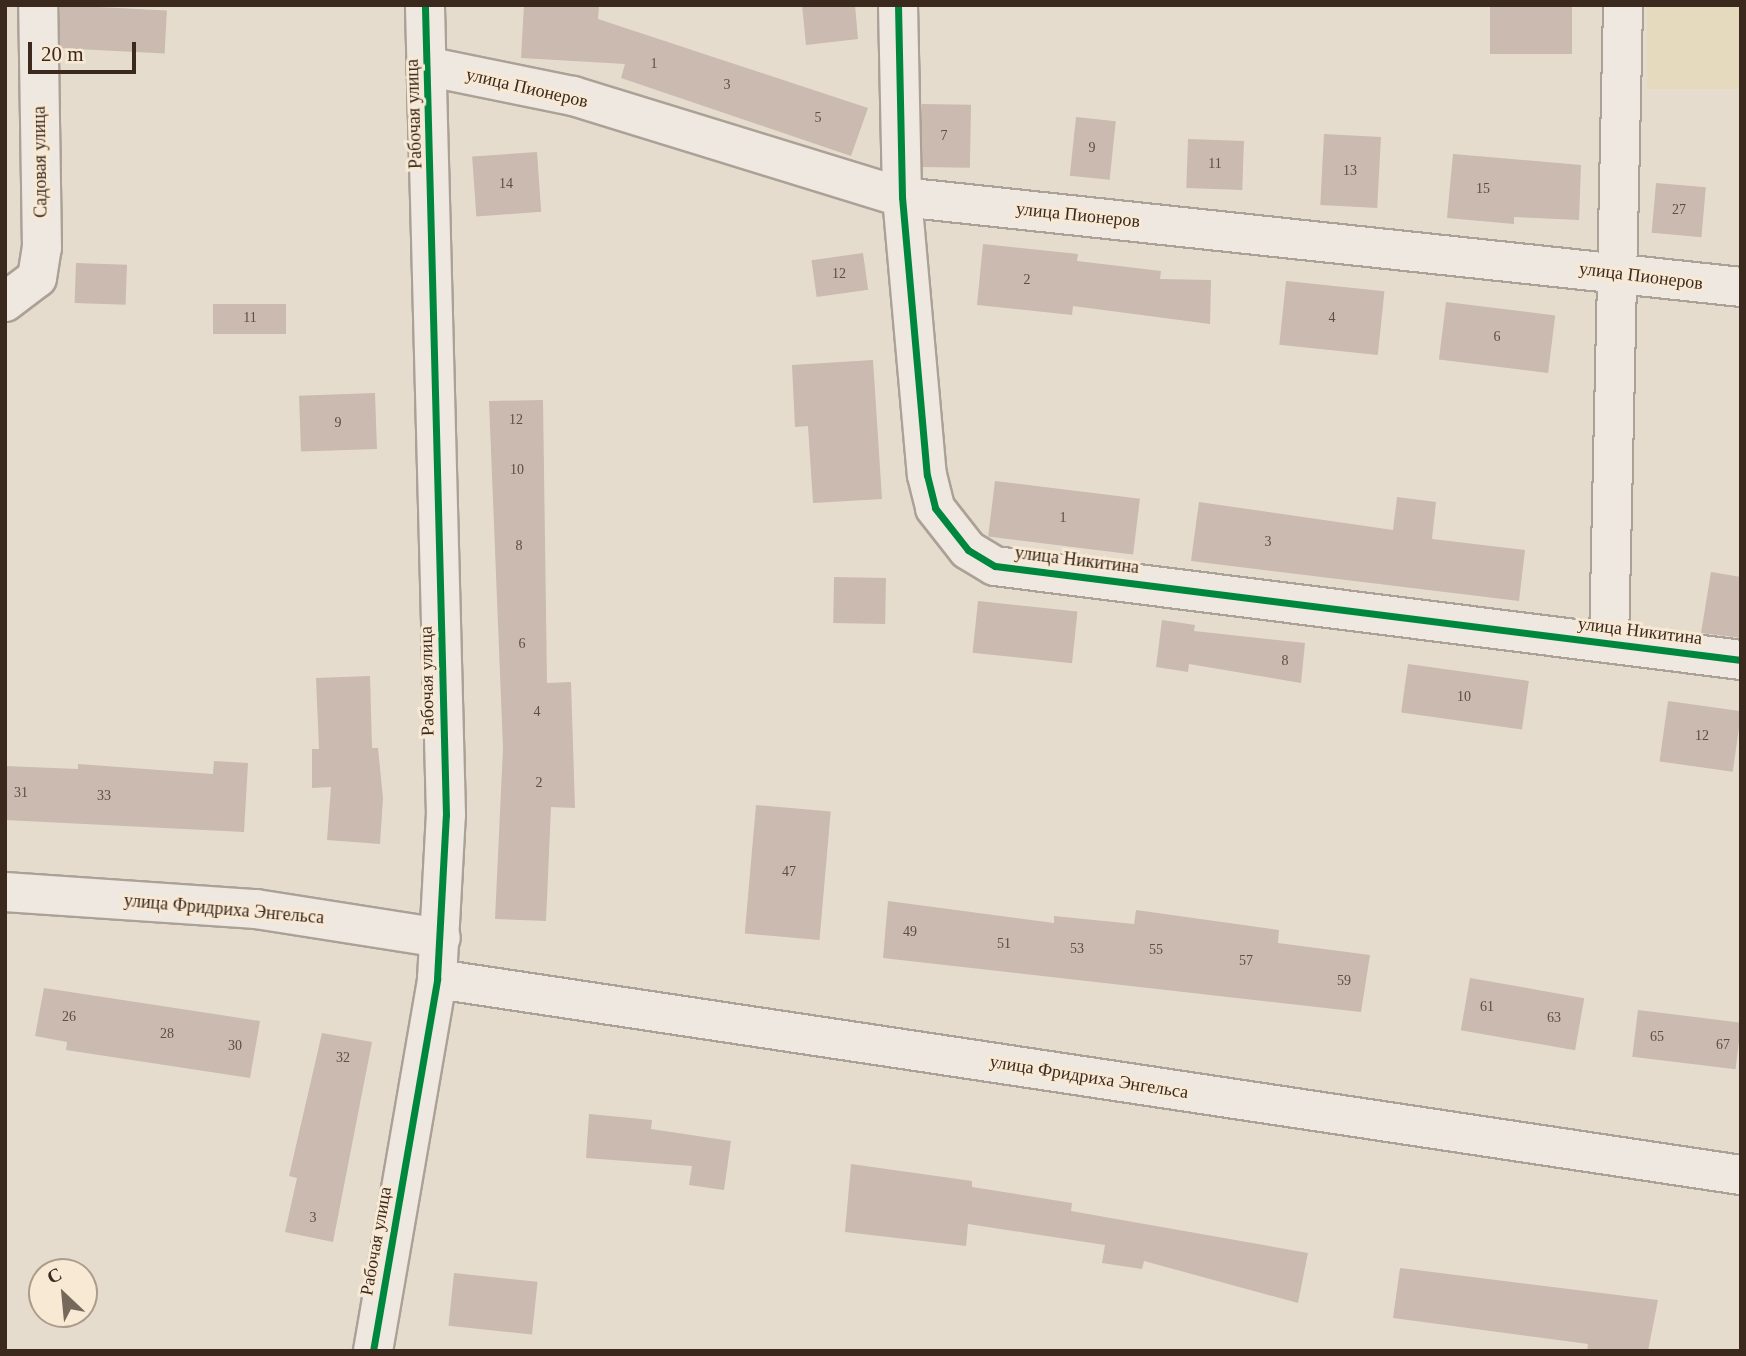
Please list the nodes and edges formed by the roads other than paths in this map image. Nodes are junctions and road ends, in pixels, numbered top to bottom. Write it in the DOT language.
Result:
graph roads {
  1 [pos="38,5"];
  2 [pos="425,5"];
  3 [pos="898,5"];
  4 [pos="1623,5"];
  5 [pos="430,67"];
  6 [pos="902,197"];
  7 [pos="1615,272"];
  8 [pos="1741,287"];
  9 [pos="5,302"];
  10 [pos="1609,643"];
  11 [pos="1741,660"];
  12 [pos="5,891"];
  13 [pos="441,938"];
  14 [pos="437,979"];
  15 [pos="1741,1175"];
  16 [pos="373,1351"];
  1 -- 9 [label="street, Садовая улица"];
  2 -- 5 [label="street, Рабочая улица"];
  3 -- 6 [label="street, улица Никитина"];
  4 -- 7 [label="street"];
  5 -- 6 [label="street, улица Пионеров"];
  5 -- 13 [label="street, Рабочая улица"];
  6 -- 7 [label="street, улица Пионеров"];
  6 -- 10 [label="street, улица Никитина"];
  7 -- 8 [label="street, улица Пионеров"];
  7 -- 10 [label="street"];
  10 -- 11 [label="street, улица Никитина"];
  12 -- 13 [label="street, улица Фридриха Энгельса"];
  13 -- 14 [label="street, Рабочая улица"];
  14 -- 15 [label="street, улица Фридриха Энгельса"];
  14 -- 16 [label="street, Рабочая улица"];
}
